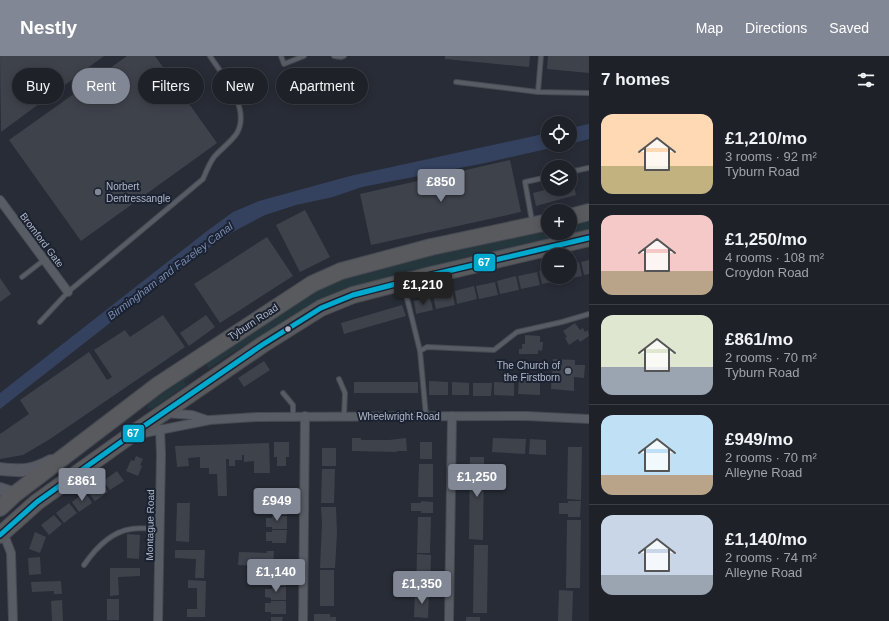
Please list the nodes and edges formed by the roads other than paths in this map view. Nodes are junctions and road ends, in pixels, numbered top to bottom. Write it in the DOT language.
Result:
graph roads {
  1 [pos="210,56"];
  2 [pos="281,56"];
  3 [pos="304,56"];
  4 [pos="334,56"];
  5 [pos="344,56"];
  6 [pos="540,56"];
  7 [pos="456,82"];
  8 [pos="538,92"];
  9 [pos="589,93"];
  10 [pos="588,168"];
  11 [pos="577,170"];
  12 [pos="541,179"];
  13 [pos="0,200"];
  14 [pos="589,212"];
  15 [pos="577,215"];
  16 [pos="541,224"];
  17 [pos="589,238"];
  18 [pos="44,260"];
  19 [pos="22,277"];
  20 [pos="403,282"];
  21 [pos="68,292"];
  22 [pos="589,314"];
  23 [pos="40,322"];
  24 [pos="420,350"];
  25 [pos="340,379"];
  26 [pos="191,392"];
  27 [pos="283,393"];
  28 [pos="162,413"];
  29 [pos="192,415"];
  30 [pos="293,416"];
  31 [pos="305,416"];
  32 [pos="344,416"];
  33 [pos="426,416"];
  34 [pos="452,416"];
  35 [pos="589,419"];
  36 [pos="210,420"];
  37 [pos="160,429"];
  38 [pos="128,437"];
  39 [pos="113,447"];
  40 [pos="73,449"];
  41 [pos="0,469"];
  42 [pos="7,491"];
  43 [pos="0,508"];
  44 [pos="160,529"];
  45 [pos="0,536"];
  46 [pos="84,565"];
  47 [pos="13,621"];
  48 [pos="158,621"];
  49 [pos="303,621"];
  50 [pos="449,621"];
  1 -- 21 [label="lane"];
  2 -- 3 [label="lane"];
  4 -- 5 [label="lane"];
  6 -- 8 [label="lane"];
  7 -- 8 [label="lane"];
  8 -- 9 [label="lane"];
  10 -- 11 [label="lane"];
  12 -- 16 [label="lane"];
  13 -- 18 [label="street, Bromford Gate"];
  14 -- 15 [label="highway"];
  16 -- 40 [label="highway, Tyburn Road"];
  17 -- 20 [label="highway"];
  18 -- 19 [label="lane"];
  18 -- 21 [label="street, Bromford Gate"];
  20 -- 24 [label="lane"];
  20 -- 26 [label="highway"];
  21 -- 23 [label="lane"];
  22 -- 24 [label="lane"];
  24 -- 33 [label="lane"];
  25 -- 32 [label="lane"];
  26 -- 28 [label="highway"];
  26 -- 29 [label="street"];
  27 -- 30 [label="lane"];
  28 -- 29 [label="street, Wheelwright Road"];
  28 -- 38 [label="highway"];
  28 -- 40 [label="highway"];
  29 -- 36 [label="street, Wheelwright Road"];
  30 -- 31 [label="street, Wheelwright Road"];
  30 -- 36 [label="street, Wheelwright Road"];
  31 -- 32 [label="street, Wheelwright Road"];
  31 -- 49 [label="street"];
  32 -- 33 [label="street, Wheelwright Road"];
  33 -- 34 [label="street, Wheelwright Road"];
  34 -- 35 [label="street, Wheelwright Road"];
  34 -- 50 [label="street"];
  36 -- 37 [label="street, Wheelwright Road"];
  37 -- 38 [label="street, Wheelwright Road"];
  37 -- 44 [label="street, Montague Road"];
  38 -- 39 [label="highway"];
  39 -- 42 [label="highway"];
  39 -- 45 [label="highway"];
  40 -- 41 [label="street"];
  40 -- 42 [label="highway, Tyburn Road"];
  42 -- 43 [label="highway, Tyburn Road"];
  44 -- 46 [label="lane"];
  44 -- 48 [label="street, Montague Road"];
  45 -- 47 [label="street"];
}
